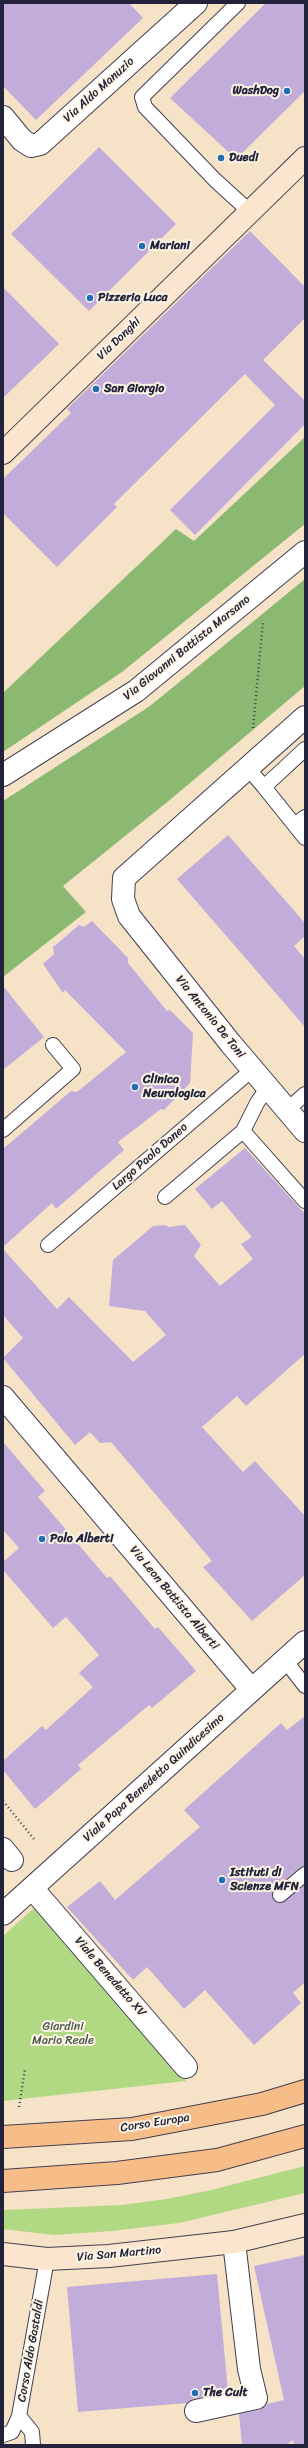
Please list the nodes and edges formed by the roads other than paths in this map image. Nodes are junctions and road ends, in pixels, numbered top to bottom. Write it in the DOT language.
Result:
graph roads {
  1 [pos="196,3"];
  2 [pos="238,3"];
  3 [pos="3,117"];
  4 [pos="305,158"];
  5 [pos="249,211"];
  6 [pos="3,453"];
  7 [pos="305,552"];
  8 [pos="305,717"];
  9 [pos="305,749"];
  10 [pos="247,767"];
  11 [pos="3,775"];
  12 [pos="264,787"];
  13 [pos="300,821"];
  14 [pos="305,838"];
  15 [pos="53,1045"];
  16 [pos="253,1069"];
  17 [pos="268,1087"];
  18 [pos="305,1094"];
  19 [pos="287,1110"];
  20 [pos="3,1130"];
  21 [pos="243,1131"];
  22 [pos="305,1131"];
  23 [pos="165,1197"];
  24 [pos="305,1200"];
  25 [pos="48,1245"];
  26 [pos="3,1397"];
  27 [pos="305,1642"];
  28 [pos="285,1660"];
  29 [pos="305,1686"];
  30 [pos="251,1689"];
  31 [pos="305,1874"];
  32 [pos="32,1888"];
  33 [pos="280,1895"];
  34 [pos="3,1914"];
  35 [pos="186,2066"];
  36 [pos="305,2091"];
  37 [pos="305,2136"];
  38 [pos="3,2137"];
  39 [pos="3,2181"];
  40 [pos="305,2225"];
  41 [pos="234,2242"];
  42 [pos="3,2254"];
  43 [pos="47,2259"];
  44 [pos="196,2411"];
  45 [pos="19,2416"];
  46 [pos="3,2435"];
  47 [pos="33,2445"];
  1 -- 3 [label="street, Via Aldo Manuzio"];
  2 -- 5 [label="lane"];
  4 -- 5 [label="street, Via Donghi"];
  5 -- 6 [label="street, Via Donghi"];
  7 -- 11 [label="street, Via Giovanni Battista Marsano"];
  8 -- 10 [label="street"];
  9 -- 12 [label="lane"];
  10 -- 12 [label="lane"];
  10 -- 16 [label="street, Via Antonio De Toni"];
  12 -- 13 [label="lane"];
  13 -- 14 [label="lane"];
  15 -- 20 [label="lane"];
  16 -- 17 [label="street, Via Antonio De Toni"];
  16 -- 25 [label="lane, Largo Paolo Daneo"];
  17 -- 19 [label="street, Via Antonio De Toni"];
  17 -- 21 [label="lane"];
  18 -- 19 [label="lane"];
  19 -- 22 [label="street, Via Antonio De Toni"];
  21 -- 23 [label="lane"];
  21 -- 24 [label="lane"];
  26 -- 30 [label="street, Via Leon Battista Alberti"];
  27 -- 28 [label="street, Viale Papa Benedetto Quindicesimo"];
  28 -- 29 [label="lane"];
  28 -- 30 [label="street, Viale Papa Benedetto Quindicesimo"];
  30 -- 32 [label="street, Viale Papa Benedetto Quindicesimo"];
  31 -- 33 [label="lane"];
  32 -- 34 [label="street, Viale Papa Benedetto Quindicesimo"];
  32 -- 35 [label="street, Viale Benedetto XV"];
  36 -- 38 [label="main road, Corso Europa"];
  37 -- 39 [label="main road"];
  40 -- 41 [label="street, Via San Martino"];
  41 -- 43 [label="street, Via San Martino"];
  41 -- 44 [label="street"];
  42 -- 43 [label="street, Via San Martino"];
  43 -- 45 [label="lane, Corso Aldo Gastaldi"];
  45 -- 46 [label="lane, Corso Aldo Gastaldi"];
  45 -- 47 [label="lane"];
}
